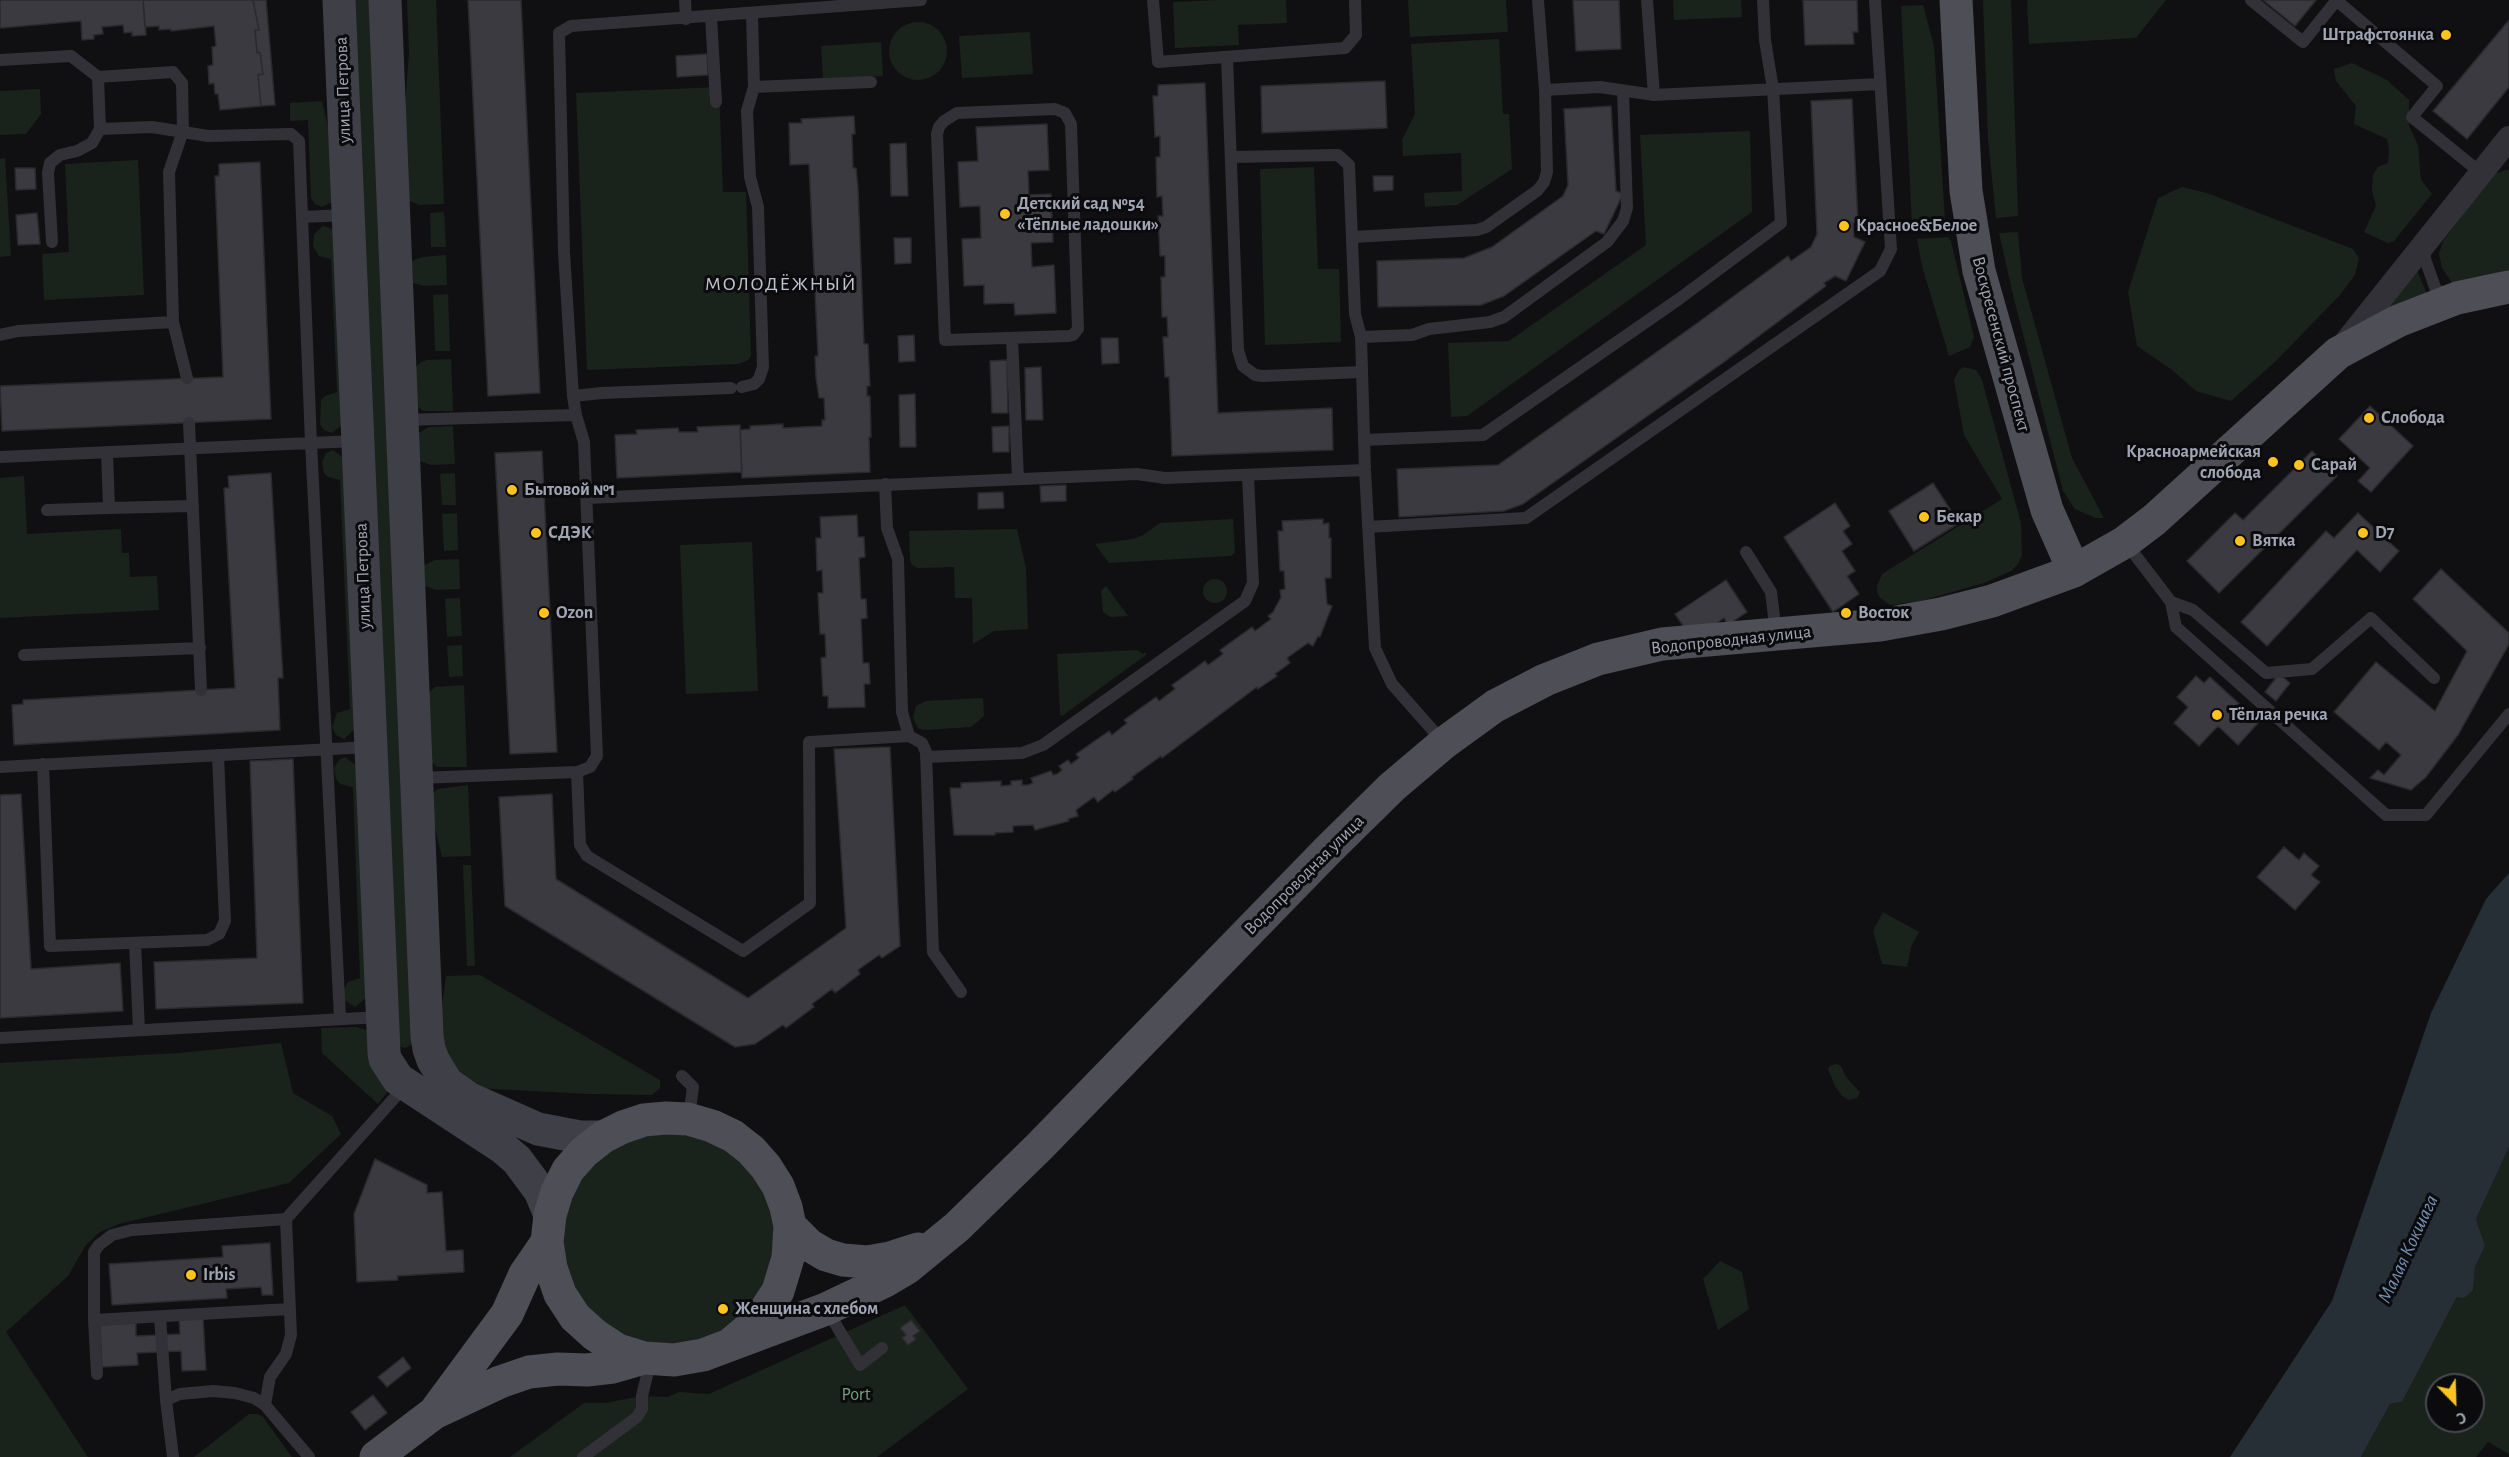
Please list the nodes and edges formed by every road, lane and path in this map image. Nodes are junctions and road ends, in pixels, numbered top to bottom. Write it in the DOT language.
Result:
graph roads {
  1 [pos="339,0"];
  2 [pos="385,0"];
  3 [pos="685,0"];
  4 [pos="921,0"];
  5 [pos="1153,0"];
  6 [pos="1355,0"];
  7 [pos="1538,0"];
  8 [pos="1647,0"];
  9 [pos="1763,0"];
  10 [pos="1875,0"];
  11 [pos="1956,0"];
  12 [pos="2251,0"];
  13 [pos="2336,0"];
  14 [pos="752,14"];
  15 [pos="711,17"];
  16 [pos="686,19"];
  17 [pos="1227,57"];
  18 [pos="0,60"];
  19 [pos="98,77"];
  20 [pos="871,82"];
  21 [pos="1880,84"];
  22 [pos="754,87"];
  23 [pos="1773,89"];
  24 [pos="1545,90"];
  25 [pos="1623,91"];
  26 [pos="1654,95"];
  27 [pos="716,102"];
  28 [pos="100,129"];
  29 [pos="183,131"];
  30 [pos="2509,138"];
  31 [pos="1232,157"];
  32 [pos="2494,162"];
  33 [pos="348,215"];
  34 [pos="302,217"];
  35 [pos="1353,237"];
  36 [pos="52,242"];
  37 [pos="2424,242"];
  38 [pos="2509,287"];
  39 [pos="2457,298"];
  40 [pos="173,322"];
  41 [pos="0,335"];
  42 [pos="1361,337"];
  43 [pos="1012,338"];
  44 [pos="2338,353"];
  45 [pos="1362,372"];
  46 [pos="187,378"];
  47 [pos="573,396"];
  48 [pos="576,415"];
  49 [pos="403,420"];
  50 [pos="189,423"];
  51 [pos="1365,440"];
  52 [pos="357,441"];
  53 [pos="311,443"];
  54 [pos="190,449"];
  55 [pos="107,452"];
  56 [pos="0,457"];
  57 [pos="1365,470"];
  58 [pos="1248,476"];
  59 [pos="1018,478"];
  60 [pos="885,484"];
  61 [pos="586,498"];
  62 [pos="193,506"];
  63 [pos="109,508"];
  64 [pos="47,510"];
  65 [pos="1368,527"];
  66 [pos="2125,542"];
  67 [pos="1746,552"];
  68 [pos="2074,571"];
  69 [pos="2171,602"];
  70 [pos="1776,634"];
  71 [pos="200,648"];
  72 [pos="24,655"];
  73 [pos="2434,678"];
  74 [pos="201,690"];
  75 [pos="2509,714"];
  76 [pos="909,736"];
  77 [pos="1444,743"];
  78 [pos="370,747"];
  79 [pos="327,749"];
  80 [pos="218,755"];
  81 [pos="926,757"];
  82 [pos="43,764"];
  83 [pos="0,767"];
  84 [pos="577,772"];
  85 [pos="417,778"];
  86 [pos="135,943"];
  87 [pos="961,992"];
  88 [pos="381,1017"];
  89 [pos="340,1018"];
  90 [pos="139,1030"];
  91 [pos="0,1038"];
  92 [pos="682,1076"];
  93 [pos="407,1085"];
  94 [pos="462,1107"];
  95 [pos="688,1119"];
  96 [pos="603,1137"];
  97 [pos="286,1219"];
  98 [pos="790,1226"];
  99 [pos="548,1228"];
  100 [pos="937,1243"];
  101 [pos="290,1309"];
  102 [pos="826,1309"];
  103 [pos="160,1317"];
  104 [pos="94,1320"];
  105 [pos="733,1342"];
  106 [pos="882,1348"];
  107 [pos="648,1359"];
  108 [pos="97,1374"];
  109 [pos="165,1400"];
  110 [pos="265,1405"];
  111 [pos="434,1413"];
  112 [pos="172,1457"];
  113 [pos="309,1457"];
  114 [pos="376,1457"];
  115 [pos="583,1457"];
  1 -- 33 [label="main road, улица Петрова"];
  2 -- 49 [label="main road"];
  3 -- 16 [label="lane"];
  4 -- 14 [label="lane"];
  5 -- 17 [label="lane"];
  6 -- 17 [label="lane"];
  7 -- 24 [label="lane"];
  8 -- 26 [label="lane"];
  9 -- 23 [label="lane"];
  10 -- 21 [label="lane"];
  11 -- 68 [label="main road, Воскресенский проспект"];
  12 -- 13 [label="lane"];
  13 -- 32 [label="lane"];
  14 -- 15 [label="lane"];
  14 -- 22 [label="lane"];
  15 -- 16 [label="lane"];
  15 -- 27 [label="lane"];
  16 -- 47 [label="lane"];
  17 -- 31 [label="lane"];
  18 -- 19 [label="lane"];
  19 -- 28 [label="lane"];
  19 -- 29 [label="lane"];
  20 -- 22 [label="lane"];
  21 -- 23 [label="lane"];
  21 -- 65 [label="lane"];
  22 -- 47 [label="lane"];
  23 -- 26 [label="lane"];
  23 -- 51 [label="lane"];
  24 -- 25 [label="lane"];
  24 -- 35 [label="lane"];
  25 -- 26 [label="lane"];
  25 -- 42 [label="lane"];
  28 -- 29 [label="lane"];
  28 -- 36 [label="lane"];
  29 -- 34 [label="lane"];
  29 -- 40 [label="lane"];
  30 -- 32 [label="street"];
  31 -- 35 [label="lane"];
  31 -- 45 [label="lane"];
  32 -- 37 [label="street"];
  33 -- 34 [label="lane"];
  33 -- 52 [label="main road, улица Петрова"];
  34 -- 53 [label="lane"];
  35 -- 42 [label="lane"];
  37 -- 39 [label="lane"];
  37 -- 44 [label="street"];
  38 -- 39 [label="main road, Водопроводная улица"];
  39 -- 44 [label="main road, Водопроводная улица"];
  40 -- 41 [label="lane"];
  40 -- 46 [label="lane"];
  42 -- 45 [label="lane"];
  43 -- 43 [label="lane"];
  43 -- 59 [label="lane"];
  44 -- 66 [label="main road, Водопроводная улица"];
  45 -- 51 [label="lane"];
  47 -- 48 [label="lane"];
  48 -- 49 [label="lane"];
  48 -- 61 [label="lane"];
  49 -- 85 [label="main road"];
  50 -- 54 [label="lane"];
  51 -- 57 [label="lane"];
  52 -- 53 [label="lane"];
  52 -- 78 [label="main road, улица Петрова"];
  53 -- 54 [label="lane"];
  53 -- 79 [label="lane"];
  54 -- 55 [label="lane"];
  54 -- 62 [label="lane"];
  55 -- 56 [label="lane"];
  55 -- 63 [label="lane"];
  57 -- 58 [label="lane"];
  57 -- 65 [label="lane"];
  58 -- 59 [label="lane"];
  58 -- 81 [label="lane"];
  59 -- 60 [label="lane"];
  60 -- 61 [label="lane"];
  60 -- 76 [label="lane"];
  61 -- 84 [label="lane"];
  62 -- 63 [label="lane"];
  62 -- 71 [label="lane"];
  63 -- 64 [label="lane"];
  65 -- 77 [label="lane"];
  66 -- 68 [label="main road, Водопроводная улица"];
  66 -- 69 [label="lane"];
  67 -- 70 [label="lane"];
  68 -- 70 [label="main road, Водопроводная улица"];
  69 -- 73 [label="lane"];
  69 -- 75 [label="lane"];
  70 -- 77 [label="main road, Водопроводная улица"];
  71 -- 72 [label="lane"];
  71 -- 74 [label="lane"];
  76 -- 81 [label="lane"];
  76 -- 84 [label="lane"];
  77 -- 100 [label="main road, Водопроводная улица"];
  78 -- 79 [label="lane"];
  78 -- 88 [label="main road, улица Петрова"];
  79 -- 80 [label="lane"];
  79 -- 89 [label="lane"];
  80 -- 82 [label="lane"];
  80 -- 86 [label="lane"];
  81 -- 87 [label="lane"];
  82 -- 83 [label="lane"];
  82 -- 86 [label="lane"];
  84 -- 85 [label="lane"];
  85 -- 94 [label="main road"];
  86 -- 90 [label="lane"];
  88 -- 89 [label="lane"];
  88 -- 93 [label="main road, улица Петрова"];
  89 -- 90 [label="lane"];
  90 -- 91 [label="lane"];
  92 -- 95 [label="lane"];
  93 -- 94 [label="main road, улица Петрова"];
  93 -- 97 [label="lane"];
  94 -- 96 [label="main road"];
  94 -- 99 [label="main road"];
  95 -- 96 [label="main road"];
  95 -- 98 [label="main road"];
  96 -- 99 [label="main road"];
  97 -- 101 [label="lane"];
  97 -- 104 [label="lane"];
  98 -- 100 [label="main road"];
  98 -- 105 [label="main road"];
  99 -- 107 [label="main road"];
  99 -- 111 [label="main road"];
  100 -- 102 [label="main road, Водопроводная улица"];
  101 -- 103 [label="lane"];
  101 -- 110 [label="lane"];
  102 -- 105 [label="main road, Водопроводная улица"];
  102 -- 106 [label="lane"];
  103 -- 104 [label="lane"];
  103 -- 109 [label="lane"];
  104 -- 108 [label="lane"];
  105 -- 107 [label="main road"];
  107 -- 111 [label="main road"];
  107 -- 115 [label="lane"];
  109 -- 110 [label="lane"];
  109 -- 112 [label="lane"];
  110 -- 113 [label="lane"];
  111 -- 114 [label="main road"];
}
